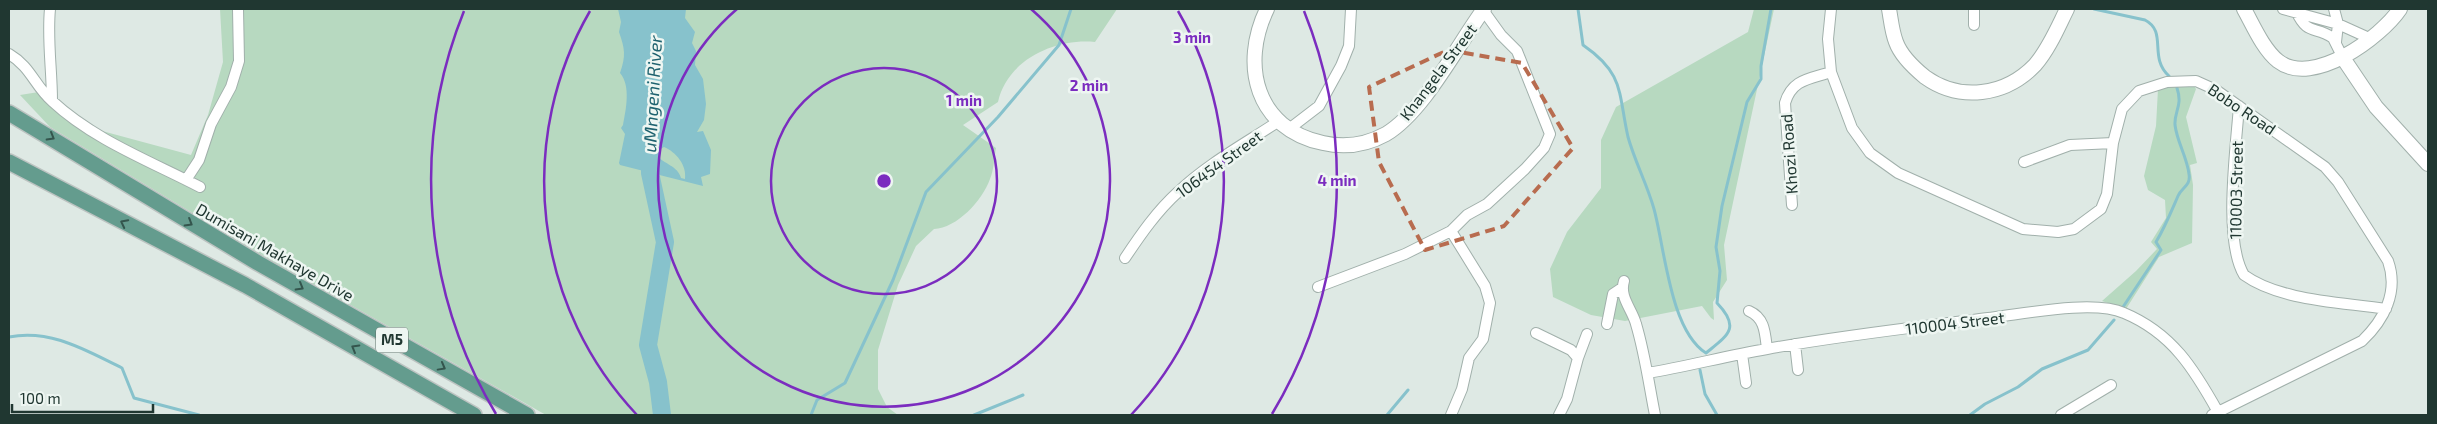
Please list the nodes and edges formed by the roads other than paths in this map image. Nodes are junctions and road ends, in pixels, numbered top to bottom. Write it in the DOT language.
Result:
graph roads {
  1 [pos="50,9"];
  2 [pos="238,9"];
  3 [pos="1267,9"];
  4 [pos="1350,9"];
  5 [pos="1484,9"];
  6 [pos="1831,9"];
  7 [pos="1889,9"];
  8 [pos="1974,9"];
  9 [pos="2067,9"];
  10 [pos="2244,9"];
  11 [pos="2283,9"];
  12 [pos="2334,9"];
  13 [pos="2400,9"];
  14 [pos="2296,11"];
  15 [pos="2338,24"];
  16 [pos="1974,25"];
  17 [pos="2369,38"];
  18 [pos="2336,42"];
  19 [pos="9,54"];
  20 [pos="2343,58"];
  21 [pos="1831,72"];
  22 [pos="52,100"];
  23 [pos="2239,106"];
  24 [pos="9,113"];
  25 [pos="1284,125"];
  26 [pos="2113,143"];
  27 [pos="9,162"];
  28 [pos="2024,162"];
  29 [pos="2428,164"];
  30 [pos="186,180"];
  31 [pos="200,187"];
  32 [pos="1792,205"];
  33 [pos="1451,231"];
  34 [pos="1124,258"];
  35 [pos="1318,287"];
  36 [pos="2386,309"];
  37 [pos="1749,311"];
  38 [pos="1607,324"];
  39 [pos="1536,333"];
  40 [pos="1587,334"];
  41 [pos="1795,344"];
  42 [pos="1767,348"];
  43 [pos="1742,354"];
  44 [pos="1578,358"];
  45 [pos="1798,370"];
  46 [pos="1648,373"];
  47 [pos="1746,383"];
  48 [pos="2112,385"];
  49 [pos="2215,414"];
  50 [pos="474,415"];
  51 [pos="527,415"];
  52 [pos="1451,415"];
  53 [pos="1559,415"];
  54 [pos="1655,415"];
  55 [pos="2061,415"];
  1 -- 22 [label="street"];
  2 -- 30 [label="street"];
  3 -- 25 [label="street, Khangela Street"];
  4 -- 25 [label="street, 106454 Street"];
  5 -- 25 [label="street, Khangela Street"];
  5 -- 33 [label="street"];
  6 -- 21 [label="street, Bobo Road"];
  7 -- 9 [label="street"];
  8 -- 16 [label="street"];
  10 -- 20 [label="street"];
  11 -- 14 [label="street"];
  12 -- 15 [label="street"];
  13 -- 17 [label="street"];
  14 -- 15 [label="street"];
  14 -- 18 [label="street"];
  15 -- 17 [label="street"];
  15 -- 18 [label="street"];
  17 -- 20 [label="street"];
  18 -- 20 [label="street"];
  19 -- 22 [label="street"];
  20 -- 29 [label="street"];
  21 -- 26 [label="street, Bobo Road"];
  21 -- 32 [label="street, Khozi Road"];
  22 -- 30 [label="street"];
  23 -- 26 [label="street, Bobo Road"];
  23 -- 36 [label="street, Bobo Road"];
  23 -- 36 [label="street, 110003 Street"];
  24 -- 51 [label="main road, Dumisani Makhaye Drive / M5, one-way"];
  25 -- 34 [label="street, 106454 Street"];
  26 -- 28 [label="street"];
  50 -- 27 [label="main road, M5, one-way"];
  30 -- 31 [label="street"];
  33 -- 35 [label="street"];
  33 -- 52 [label="street"];
  36 -- 49 [label="street, Bobo Road"];
  37 -- 42 [label="street"];
  38 -- 46 [label="street"];
  39 -- 44 [label="street"];
  40 -- 44 [label="street"];
  41 -- 42 [label="street, 110004 Street"];
  41 -- 45 [label="street"];
  41 -- 49 [label="street, 110004 Street"];
  42 -- 43 [label="street, 110004 Street"];
  43 -- 46 [label="street, 110004 Street"];
  43 -- 47 [label="street"];
  44 -- 53 [label="street"];
  46 -- 54 [label="street"];
  48 -- 55 [label="street"];
}
